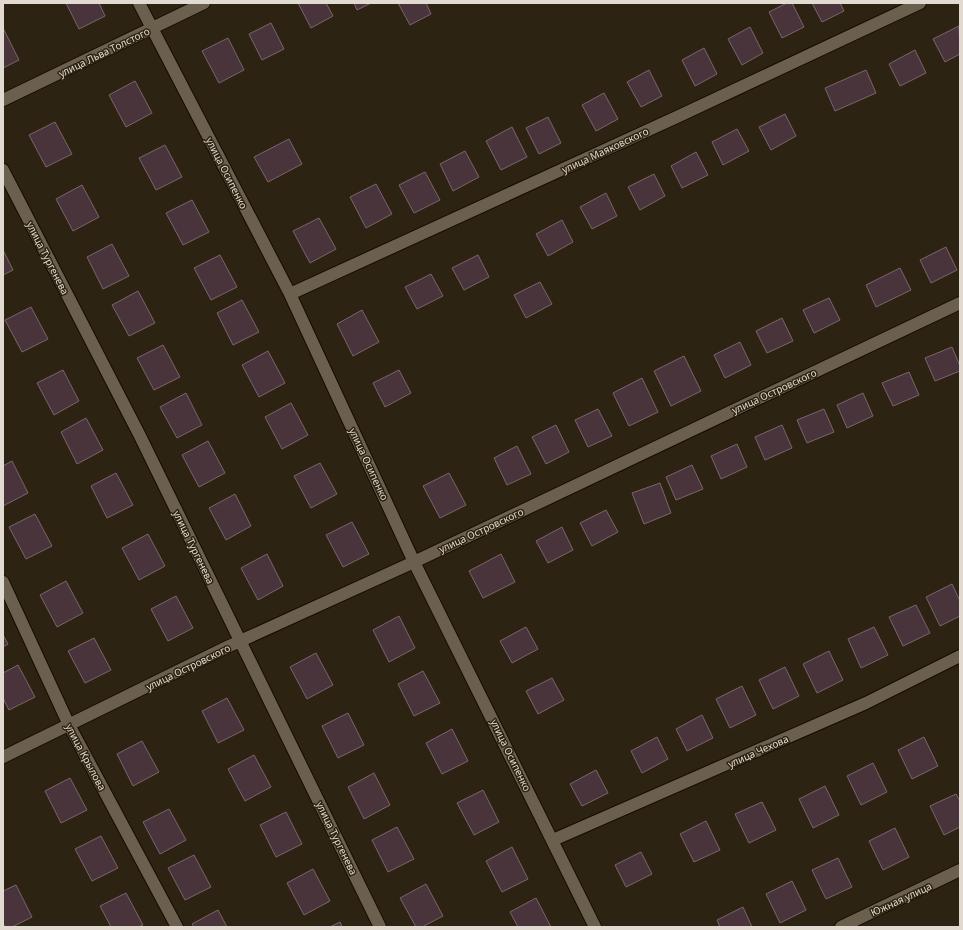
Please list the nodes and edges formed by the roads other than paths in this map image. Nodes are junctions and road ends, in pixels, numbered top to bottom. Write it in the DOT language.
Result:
graph roads {
  1 [pos="139,3"];
  2 [pos="204,3"];
  3 [pos="920,3"];
  4 [pos="152,29"];
  5 [pos="3,100"];
  6 [pos="3,170"];
  7 [pos="290,294"];
  8 [pos="960,302"];
  9 [pos="414,562"];
  10 [pos="3,582"];
  11 [pos="240,641"];
  12 [pos="960,656"];
  13 [pos="69,725"];
  14 [pos="3,757"];
  15 [pos="553,840"];
  16 [pos="960,870"];
  17 [pos="177,927"];
  18 [pos="380,927"];
  19 [pos="595,927"];
  20 [pos="841,927"];
  1 -- 4 [label="street, улица Осипенко"];
  2 -- 4 [label="street, улица Льва Толстого"];
  3 -- 7 [label="street, улица Маяковского"];
  4 -- 5 [label="street, улица Льва Толстого"];
  4 -- 7 [label="street, улица Осипенко"];
  6 -- 11 [label="street, улица Тургенева"];
  7 -- 9 [label="street, улица Осипенко"];
  8 -- 9 [label="street, улица Островского"];
  9 -- 11 [label="street, улица Островского"];
  9 -- 15 [label="street, улица Осипенко"];
  10 -- 13 [label="street, улица Крылова"];
  11 -- 13 [label="street, улица Островского"];
  11 -- 18 [label="street, улица Тургенева"];
  12 -- 15 [label="street, улица Чехова"];
  13 -- 14 [label="street, улица Островского"];
  13 -- 17 [label="street, улица Крылова"];
  15 -- 19 [label="street, улица Осипенко"];
  16 -- 20 [label="street, Южная улица"];
}
